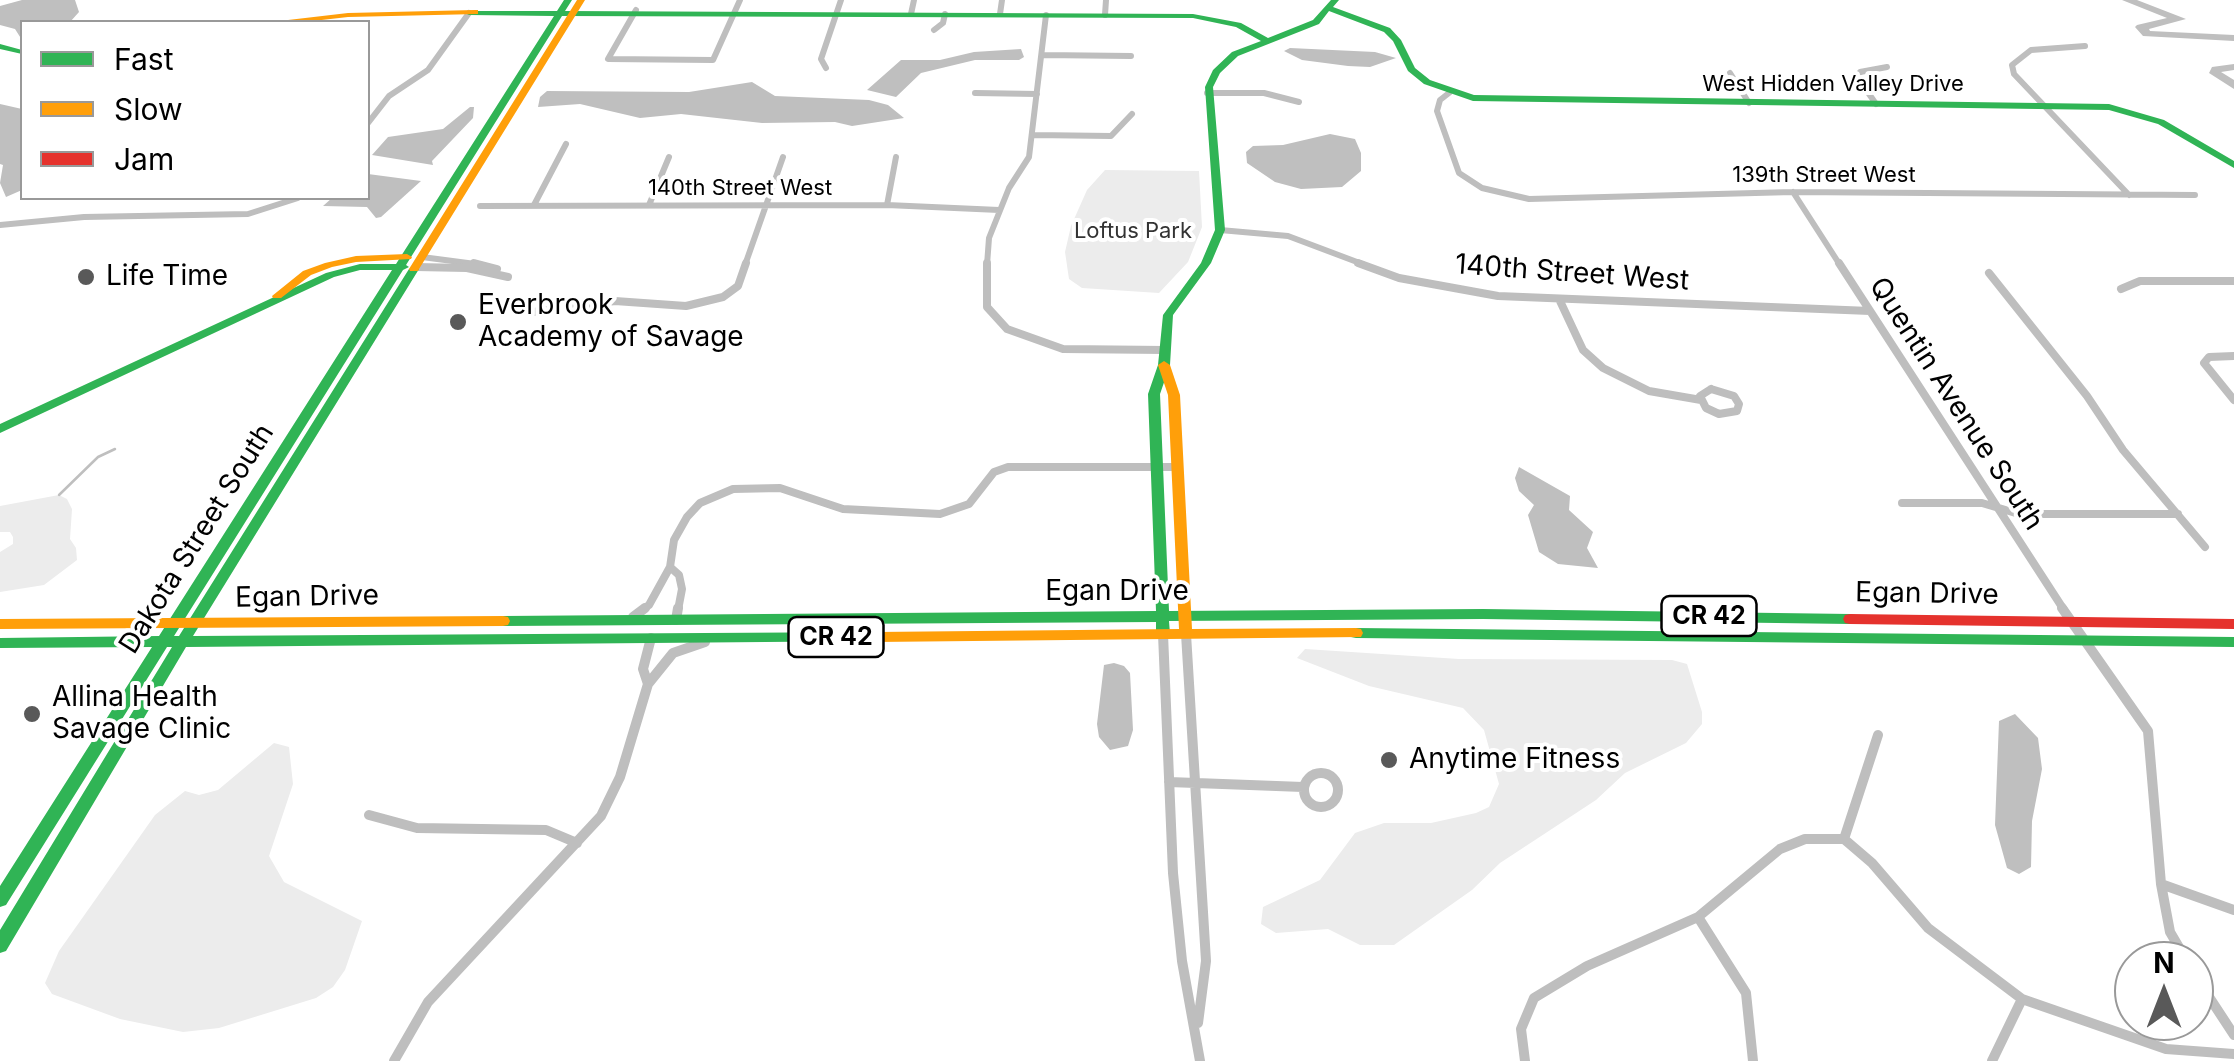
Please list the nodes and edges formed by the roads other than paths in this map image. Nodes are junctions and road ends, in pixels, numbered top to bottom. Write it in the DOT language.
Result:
graph roads {
  1 [pos="1106,0"];
  2 [pos="1332,5"];
  3 [pos="738,6"];
  4 [pos="838,7"];
  5 [pos="913,7"];
  6 [pos="1001,7"];
  7 [pos="570,8"];
  8 [pos="469,12"];
  9 [pos="635,12"];
  10 [pos="945,14"];
  11 [pos="1046,15"];
  12 [pos="1105,15"];
  13 [pos="303,20"];
  14 [pos="934,30"];
  15 [pos="1268,41"];
  16 [pos="2085,46"];
  17 [pos="1042,54"];
  18 [pos="1131,56"];
  19 [pos="826,68"];
  20 [pos="1887,68"];
  21 [pos="1730,73"];
  22 [pos="975,93"];
  23 [pos="1207,93"];
  24 [pos="1449,93"];
  25 [pos="1037,94"];
  26 [pos="1298,102"];
  27 [pos="1749,103"];
  28 [pos="1876,104"];
  29 [pos="2044,106"];
  30 [pos="1132,114"];
  31 [pos="370,120"];
  32 [pos="1033,135"];
  33 [pos="566,144"];
  34 [pos="669,156"];
  35 [pos="783,156"];
  36 [pos="896,157"];
  37 [pos="2234,165"];
  38 [pos="1794,192"];
  39 [pos="2129,195"];
  40 [pos="2195,196"];
  41 [pos="293,200"];
  42 [pos="534,205"];
  43 [pos="888,205"];
  44 [pos="480,206"];
  45 [pos="649,206"];
  46 [pos="765,206"];
  47 [pos="999,210"];
  48 [pos="0,225"];
  49 [pos="1220,230"];
  50 [pos="410,262"];
  51 [pos="1989,273"];
  52 [pos="506,275"];
  53 [pos="2234,281"];
  54 [pos="2121,289"];
  55 [pos="1560,300"];
  56 [pos="1870,311"];
  57 [pos="534,312"];
  58 [pos="1165,350"];
  59 [pos="2234,356"];
  60 [pos="1164,366"];
  61 [pos="1701,400"];
  62 [pos="2234,400"];
  63 [pos="0,430"];
  64 [pos="1158,467"];
  65 [pos="1179,467"];
  66 [pos="1902,503"];
  67 [pos="1996,508"];
  68 [pos="2178,514"];
  69 [pos="2205,547"];
  70 [pos="670,567"];
  71 [pos="1163,616"];
  72 [pos="1185,616"];
  73 [pos="626,620"];
  74 [pos="656,620"];
  75 [pos="676,620"];
  76 [pos="2071,621"];
  77 [pos="0,624"];
  78 [pos="173,624"];
  79 [pos="195,624"];
  80 [pos="2234,624"];
  81 [pos="1164,634"];
  82 [pos="1186,634"];
  83 [pos="651,638"];
  84 [pos="671,638"];
  85 [pos="719,638"];
  86 [pos="2082,640"];
  87 [pos="184,642"];
  88 [pos="2234,642"];
  89 [pos="0,643"];
  90 [pos="161,643"];
  91 [pos="648,684"];
  92 [pos="1878,735"];
  93 [pos="1170,782"];
  94 [pos="1194,782"];
  95 [pos="1303,787"];
  96 [pos="370,815"];
  97 [pos="1844,839"];
  98 [pos="576,842"];
  99 [pos="2161,884"];
  100 [pos="0,900"];
  101 [pos="2234,910"];
  102 [pos="1698,916"];
  103 [pos="2175,941"];
  104 [pos="0,945"];
  105 [pos="2022,998"];
  106 [pos="2214,1004"];
  107 [pos="1198,1031"];
  108 [pos="2234,1035"];
  109 [pos="2234,1054"];
  110 [pos="394,1061"];
  111 [pos="1200,1061"];
  112 [pos="1524,1061"];
  113 [pos="1752,1061"];
  114 [pos="1992,1061"];
  1 -- 12 [label="street"];
  2 -- 15 [label="main road"];
  2 -- 24 [label="main road"];
  3 -- 4 [label="main road"];
  3 -- 9 [label="main road"];
  3 -- 9 [label="street"];
  4 -- 5 [label="main road"];
  4 -- 19 [label="street"];
  5 -- 10 [label="main road"];
  6 -- 10 [label="main road"];
  6 -- 11 [label="main road"];
  7 -- 8 [label="main road"];
  7 -- 9 [label="main road"];
  7 -- 50 [label="main road"];
  7 -- 50 [label="main road, Dakota Street South"];
  8 -- 13 [label="main road"];
  8 -- 31 [label="street"];
  10 -- 14 [label="street"];
  11 -- 12 [label="main road"];
  11 -- 17 [label="street"];
  12 -- 15 [label="main road"];
  15 -- 23 [label="main road"];
  16 -- 29 [label="street"];
  17 -- 18 [label="street"];
  17 -- 25 [label="street"];
  20 -- 28 [label="street"];
  21 -- 27 [label="street"];
  22 -- 25 [label="street"];
  23 -- 26 [label="street"];
  23 -- 49 [label="main road"];
  24 -- 27 [label="main road, West Hidden Valley Drive"];
  24 -- 38 [label="street, 139th Street West"];
  25 -- 32 [label="street"];
  27 -- 28 [label="main road, West Hidden Valley Drive"];
  28 -- 29 [label="main road, West Hidden Valley Drive"];
  29 -- 37 [label="main road, West Hidden Valley Drive"];
  29 -- 39 [label="street"];
  30 -- 32 [label="street"];
  32 -- 47 [label="street"];
  33 -- 42 [label="street"];
  34 -- 45 [label="street"];
  35 -- 46 [label="street"];
  36 -- 43 [label="street"];
  38 -- 39 [label="street, 139th Street West"];
  38 -- 56 [label="street, Quentin Avenue South"];
  39 -- 40 [label="street, 139th Street West"];
  41 -- 48 [label="street"];
  42 -- 44 [label="street, 140th Street West"];
  42 -- 45 [label="street, 140th Street West"];
  43 -- 46 [label="street, 140th Street West"];
  43 -- 47 [label="street, 140th Street West"];
  45 -- 46 [label="street, 140th Street West"];
  46 -- 57 [label="street"];
  47 -- 58 [label="street"];
  49 -- 55 [label="street, 140th Street West"];
  49 -- 58 [label="main road"];
  50 -- 52 [label="street"];
  50 -- 63 [label="main road"];
  50 -- 78 [label="main road, Dakota Street South"];
  50 -- 79 [label="main road, Dakota Street South"];
  51 -- 68 [label="street"];
  53 -- 54 [label="street"];
  55 -- 56 [label="street, 140th Street West"];
  55 -- 61 [label="street"];
  56 -- 67 [label="street, Quentin Avenue South"];
  58 -- 60 [label="main road"];
  59 -- 62 [label="street"];
  60 -- 64 [label="main road"];
  60 -- 65 [label="main road"];
  61 -- 61 [label="street"];
  64 -- 65 [label="street"];
  64 -- 70 [label="street"];
  64 -- 71 [label="main road"];
  65 -- 72 [label="main road"];
  66 -- 67 [label="street"];
  67 -- 68 [label="street"];
  67 -- 76 [label="street, Quentin Avenue South"];
  68 -- 69 [label="street"];
  70 -- 73 [label="street"];
  70 -- 75 [label="street"];
  71 -- 72 [label="main road, Egan Drive / CR 42"];
  71 -- 75 [label="main road, Egan Drive / CR 42"];
  71 -- 81 [label="main road"];
  72 -- 76 [label="main road, Egan Drive / CR 42"];
  72 -- 82 [label="main road"];
  73 -- 74 [label="main road, Egan Drive / CR 42"];
  73 -- 79 [label="main road, Egan Drive / CR 42"];
  74 -- 75 [label="main road, Egan Drive / CR 42"];
  74 -- 83 [label="main road"];
  75 -- 84 [label="main road"];
  76 -- 80 [label="main road, Egan Drive / CR 42"];
  76 -- 86 [label="street, Quentin Avenue South"];
  77 -- 78 [label="main road, Egan Drive / CR 42"];
  78 -- 79 [label="main road, Egan Drive / CR 42"];
  78 -- 90 [label="main road, Dakota Street South"];
  79 -- 87 [label="main road, Dakota Street South"];
  81 -- 82 [label="main road, Egan Drive / CR 42"];
  81 -- 85 [label="main road, Egan Drive / CR 42"];
  81 -- 93 [label="street"];
  82 -- 86 [label="main road, Egan Drive / CR 42"];
  82 -- 94 [label="street"];
  83 -- 84 [label="main road, Egan Drive / CR 42"];
  83 -- 87 [label="main road, Egan Drive / CR 42"];
  83 -- 91 [label="street"];
  84 -- 85 [label="main road, Egan Drive / CR 42"];
  85 -- 91 [label="street"];
  86 -- 88 [label="main road, Egan Drive / CR 42"];
  86 -- 99 [label="street, Quentin Avenue South"];
  87 -- 90 [label="main road, Egan Drive / CR 42"];
  87 -- 104 [label="main road, Dakota Street South"];
  89 -- 90 [label="main road, Egan Drive / CR 42"];
  90 -- 100 [label="main road, Dakota Street South"];
  91 -- 98 [label="street"];
  92 -- 97 [label="street"];
  93 -- 94 [label="street"];
  93 -- 107 [label="street"];
  94 -- 95 [label="street"];
  94 -- 107 [label="street"];
  96 -- 98 [label="street"];
  97 -- 102 [label="street"];
  97 -- 105 [label="street"];
  98 -- 110 [label="street"];
  99 -- 101 [label="street"];
  99 -- 103 [label="street, Quentin Avenue South"];
  102 -- 112 [label="street"];
  102 -- 113 [label="street"];
  105 -- 109 [label="street"];
  105 -- 114 [label="street"];
  106 -- 108 [label="street"];
  107 -- 111 [label="street"];
}
